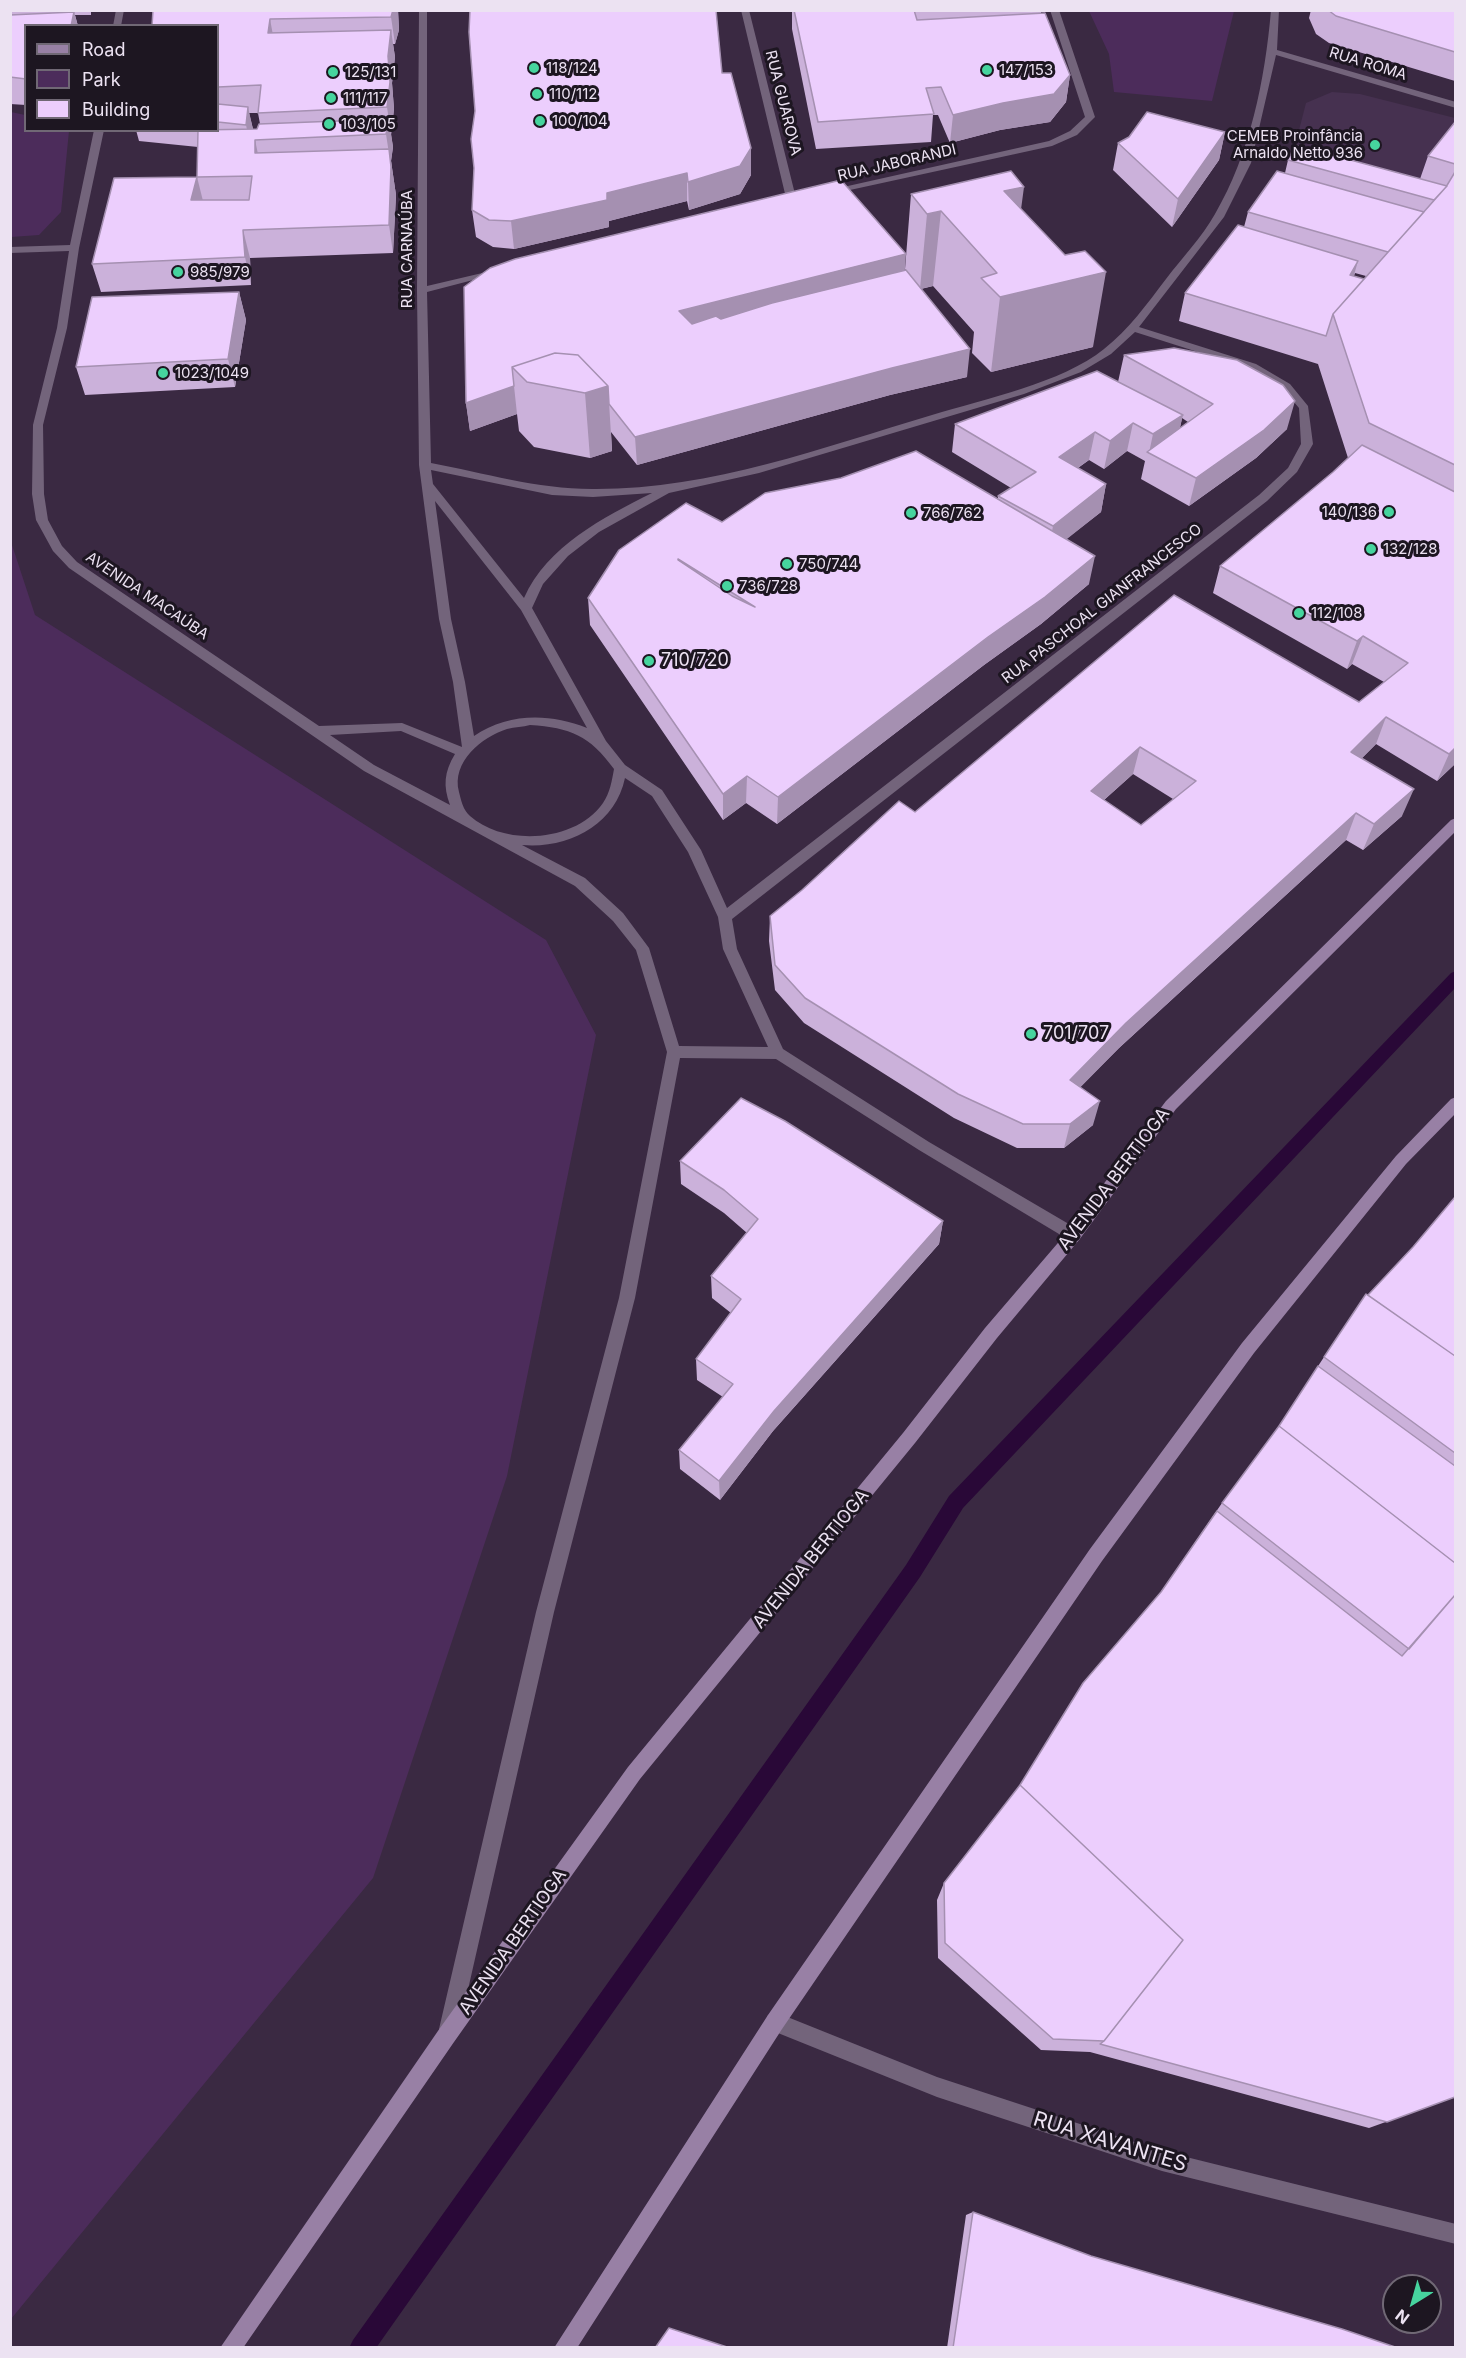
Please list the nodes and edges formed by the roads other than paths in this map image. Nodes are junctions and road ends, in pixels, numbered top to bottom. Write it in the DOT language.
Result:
graph roads {
  1 [pos="423,10"];
  2 [pos="745,10"];
  3 [pos="1054,10"];
  4 [pos="1275,10"];
  5 [pos="1272,51"];
  6 [pos="1455,105"];
  7 [pos="99,132"];
  8 [pos="815,197"];
  9 [pos="804,199"];
  10 [pos="792,202"];
  11 [pos="781,205"];
  12 [pos="74,249"];
  13 [pos="10,250"];
  14 [pos="503,271"];
  15 [pos="422,290"];
  16 [pos="1133,328"];
  17 [pos="425,465"];
  18 [pos="429,487"];
  19 [pos="670,489"];
  20 [pos="526,608"];
  21 [pos="317,731"];
  22 [pos="601,742"];
  23 [pos="465,749"];
  24 [pos="620,768"];
  25 [pos="463,817"];
  26 [pos="1455,823"];
  27 [pos="497,837"];
  28 [pos="725,917"];
  29 [pos="674,1052"];
  30 [pos="778,1053"];
  31 [pos="1455,1103"];
  32 [pos="1074,1235"];
  33 [pos="774,2022"];
  34 [pos="447,2035"];
  35 [pos="1455,2234"];
  36 [pos="230,2348"];
  37 [pos="564,2348"];
  1 -- 15 [label="street, RUA CARNAÚBA"];
  2 -- 10 [label="street, RUA GUAROVA"];
  3 -- 8 [label="street, RUA JABORANDI"];
  4 -- 5 [label="street"];
  5 -- 6 [label="street, RUA ROMA"];
  5 -- 16 [label="street"];
  7 -- 12 [label="street, AVENIDA MACAÚBA"];
  9 -- 10 [label="street"];
  10 -- 11 [label="street"];
  12 -- 13 [label="street"];
  12 -- 21 [label="street, AVENIDA MACAÚBA"];
  14 -- 15 [label="street"];
  15 -- 17 [label="street, RUA CARNAÚBA"];
  16 -- 19 [label="street"];
  16 -- 28 [label="street, RUA PASCHOAL GIANFRANCESCO"];
  17 -- 18 [label="street, RUA CARNAÚBA"];
  17 -- 19 [label="street"];
  18 -- 20 [label="street"];
  18 -- 23 [label="street, RUA CARNAÚBA"];
  19 -- 20 [label="street"];
  20 -- 22 [label="street"];
  21 -- 23 [label="street"];
  21 -- 25 [label="street, AVENIDA MACAÚBA"];
  22 -- 23 [label="street"];
  22 -- 24 [label="street"];
  23 -- 25 [label="street"];
  24 -- 27 [label="street"];
  24 -- 28 [label="street"];
  25 -- 27 [label="street"];
  26 -- 32 [label="street, AVENIDA BERTIOGA"];
  27 -- 29 [label="street"];
  28 -- 30 [label="street"];
  29 -- 30 [label="street"];
  29 -- 34 [label="street"];
  30 -- 32 [label="street"];
  31 -- 33 [label="street"];
  32 -- 34 [label="street, AVENIDA BERTIOGA"];
  33 -- 35 [label="street, RUA XAVANTES"];
  33 -- 37 [label="street"];
  34 -- 36 [label="street, AVENIDA BERTIOGA"];
}
